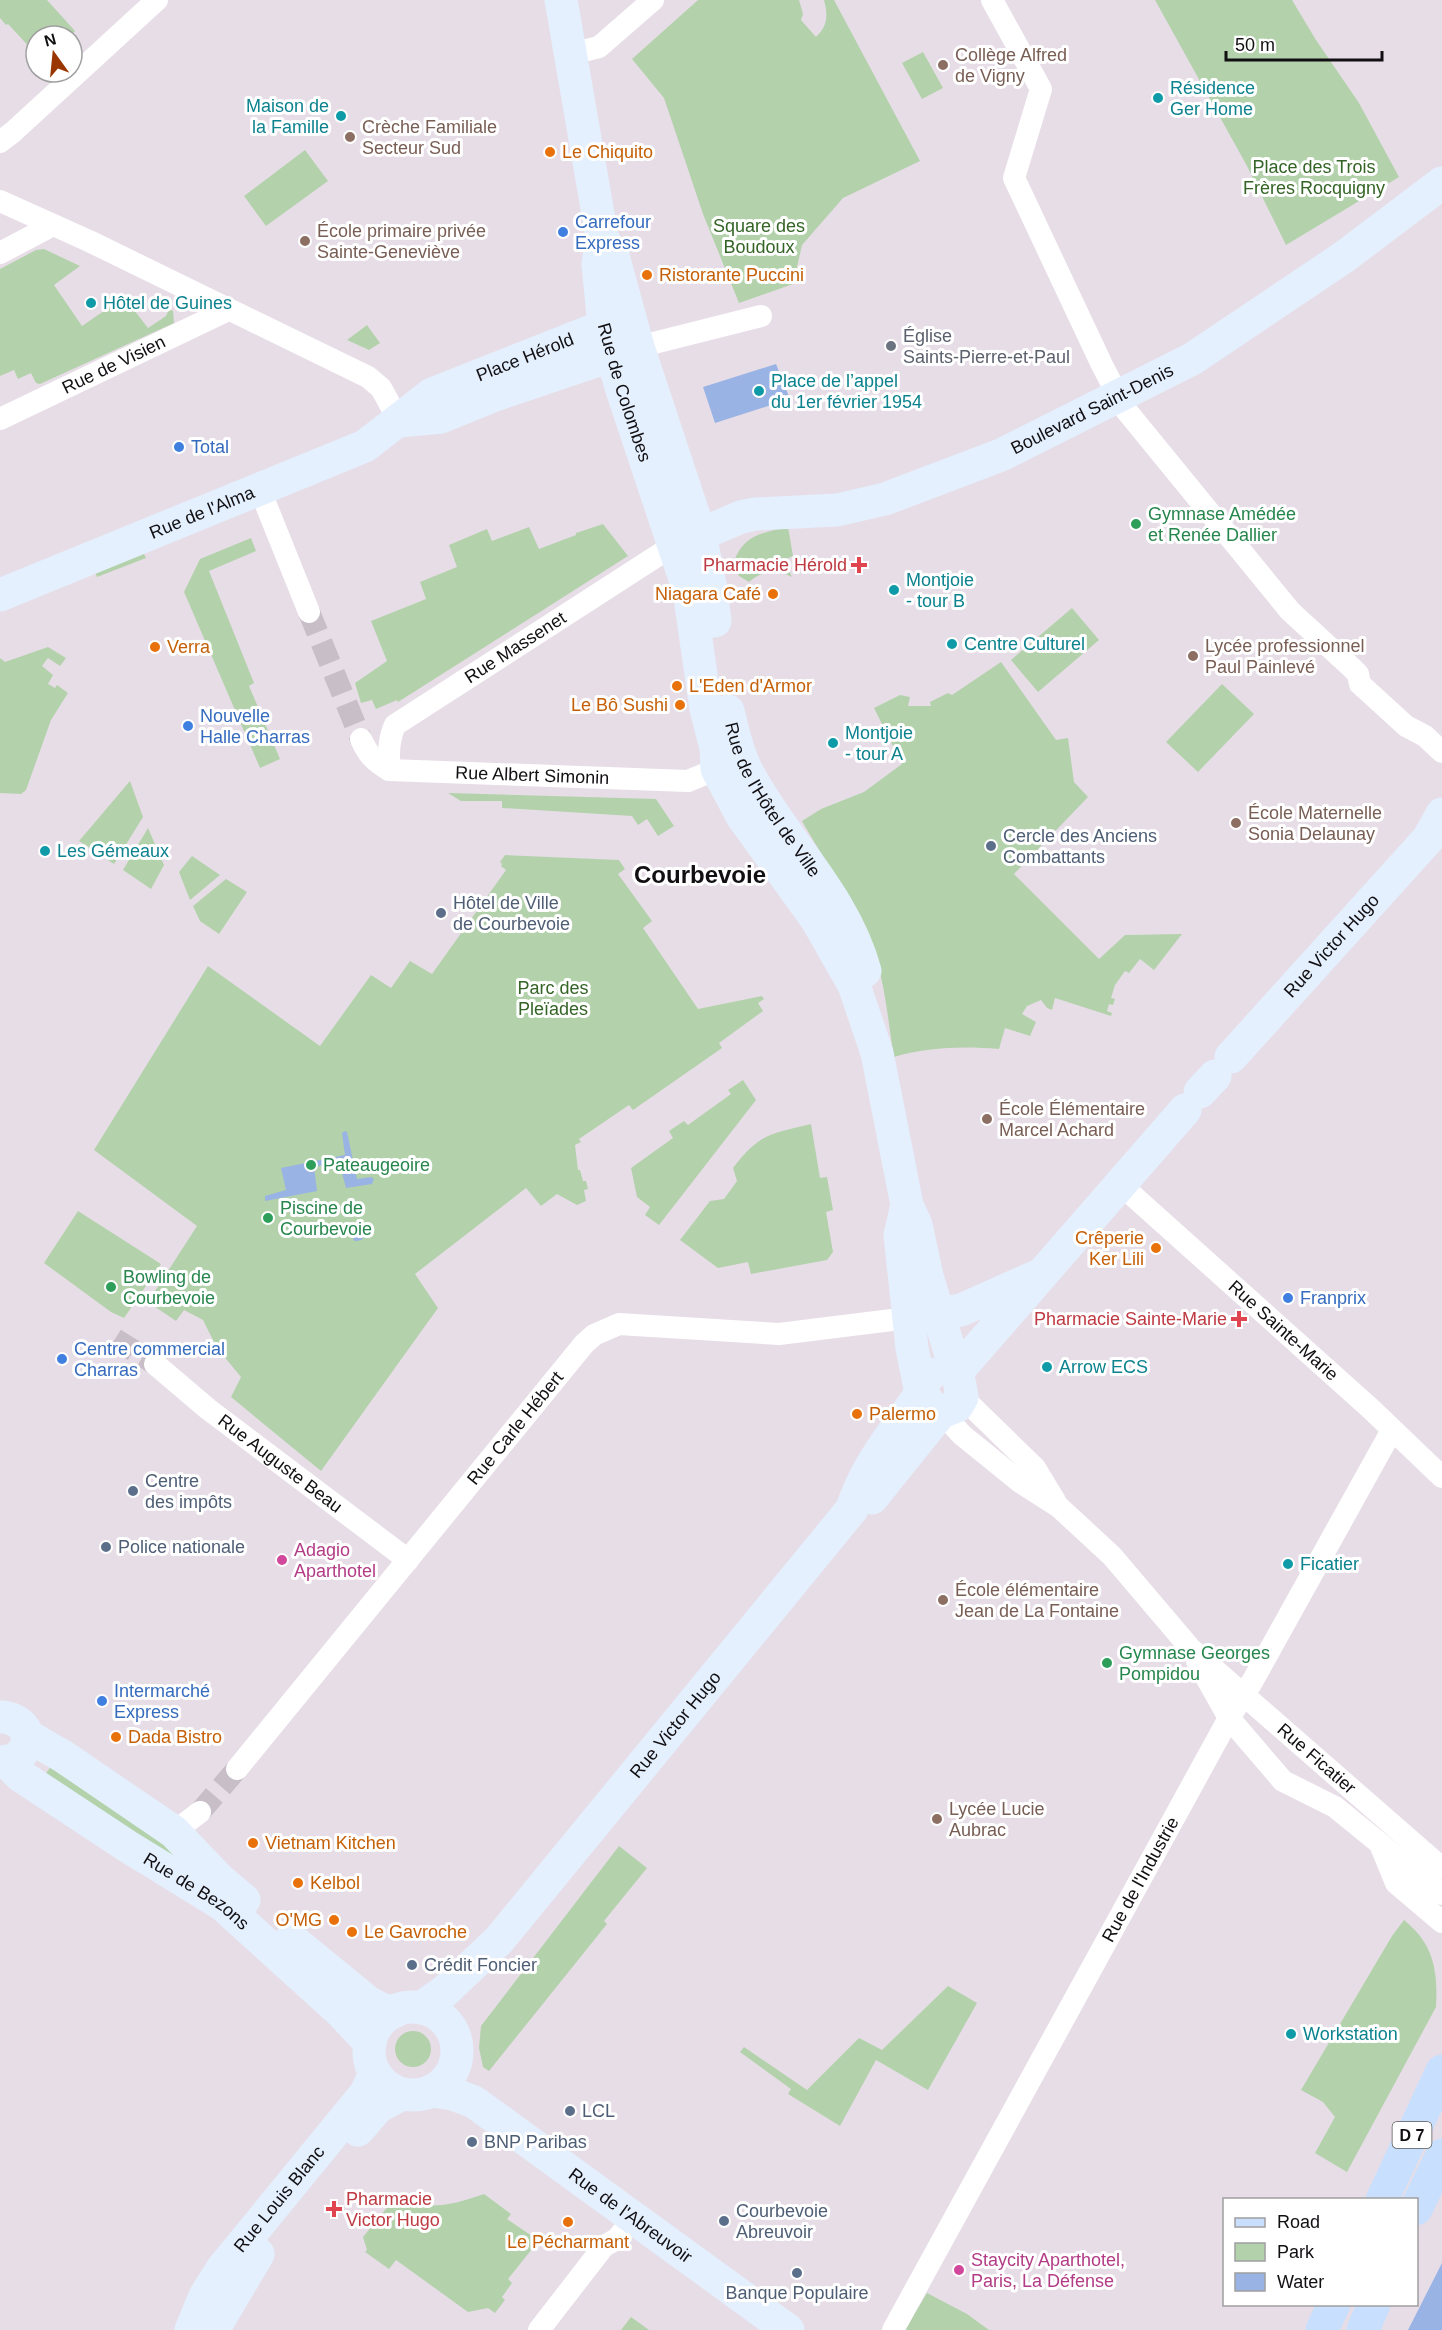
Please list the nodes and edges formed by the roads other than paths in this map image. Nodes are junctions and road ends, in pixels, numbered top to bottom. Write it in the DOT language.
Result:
graph roads {
  1 [pos="157,0"];
  2 [pos="561,0"];
  3 [pos="653,0"];
  4 [pos="992,0"];
  5 [pos="571,54"];
  6 [pos="7,137"];
  7 [pos="0,162"];
  8 [pos="1442,183"];
  9 [pos="0,201"];
  10 [pos="53,225"];
  11 [pos="0,254"];
  12 [pos="228,310"];
  13 [pos="761,316"];
  14 [pos="621,337"];
  15 [pos="445,389"];
  16 [pos="1118,397"];
  17 [pos="0,419"];
  18 [pos="399,421"];
  19 [pos="260,490"];
  20 [pos="687,539"];
  21 [pos="0,595"];
  22 [pos="309,612"];
  23 [pos="361,739"];
  24 [pos="1442,752"];
  25 [pos="729,762"];
  26 [pos="389,770"];
  27 [pos="1439,826"];
  28 [pos="1121,1185"];
  29 [pos="1042,1274"];
  30 [pos="923,1316"];
  31 [pos="155,1364"];
  32 [pos="945,1394"];
  33 [pos="1392,1430"];
  34 [pos="1442,1477"];
  35 [pos="408,1560"];
  36 [pos="1191,1649"];
  37 [pos="1244,1695"];
  38 [pos="0,1717"];
  39 [pos="1229,1718"];
  40 [pos="27,1736"];
  41 [pos="3,1760"];
  42 [pos="237,1769"];
  43 [pos="200,1812"];
  44 [pos="174,1832"];
  45 [pos="1378,1840"];
  46 [pos="1442,1868"];
  47 [pos="1442,1894"];
  48 [pos="1442,1922"];
  49 [pos="499,1940"];
  50 [pos="407,2010"];
  51 [pos="452,2031"];
  52 [pos="372,2058"];
  53 [pos="455,2064"];
  54 [pos="1442,2071"];
  55 [pos="416,2092"];
  56 [pos="474,2102"];
  57 [pos="1442,2155"];
  58 [pos="1382,2198"];
  59 [pos="1418,2205"];
  60 [pos="625,2228"];
  61 [pos="1333,2306"];
  62 [pos="1373,2306"];
  63 [pos="191,2330"];
  64 [pos="213,2330"];
  65 [pos="539,2330"];
  66 [pos="559,2330"];
  67 [pos="789,2330"];
  68 [pos="894,2330"];
  69 [pos="1322,2330"];
  70 [pos="1363,2330"];
  1 -- 6 [label="street"];
  2 -- 5 [label="main road, Rue de Colombes"];
  3 -- 5 [label="street"];
  4 -- 16 [label="street"];
  5 -- 14 [label="main road, Rue de Colombes"];
  6 -- 7 [label="street"];
  8 -- 16 [label="main road, Boulevard Saint-Denis"];
  9 -- 10 [label="street"];
  10 -- 11 [label="street"];
  10 -- 12 [label="street"];
  12 -- 17 [label="street, Rue de Visien"];
  12 -- 18 [label="street"];
  13 -- 14 [label="street"];
  14 -- 15 [label="main road, Place Hérold"];
  14 -- 18 [label="main road, Place Hérold"];
  14 -- 20 [label="main road, Rue de Colombes"];
  15 -- 18 [label="main road, Rue de l'Alma"];
  16 -- 20 [label="main road, Boulevard Saint-Denis"];
  16 -- 24 [label="street"];
  18 -- 19 [label="main road, Rue de l'Alma"];
  19 -- 21 [label="main road, Rue de l'Alma"];
  19 -- 22 [label="street"];
  20 -- 25 [label="main road, Rue de l'Hôtel de Ville"];
  20 -- 26 [label="street, Rue Massenet"];
  23 -- 26 [label="street"];
  25 -- 26 [label="street, Rue Albert Simonin"];
  25 -- 30 [label="main road, Rue de l'Hôtel de Ville"];
  27 -- 28 [label="main road, Rue Victor Hugo"];
  28 -- 29 [label="main road, Rue Victor Hugo"];
  28 -- 33 [label="street, Rue Sainte-Marie"];
  29 -- 30 [label="main road, Rue Victor Hugo"];
  29 -- 32 [label="main road, Rue Victor Hugo"];
  30 -- 32 [label="main road, Rue de l'Hôtel de Ville"];
  30 -- 35 [label="street, Rue Carle Hébert"];
  31 -- 35 [label="street, Rue Auguste Beau"];
  32 -- 36 [label="street, Rue Ficatier"];
  32 -- 49 [label="main road, Rue Victor Hugo"];
  33 -- 34 [label="street, Rue Sainte-Marie"];
  33 -- 37 [label="street, Rue de l'Industrie"];
  35 -- 42 [label="street, Rue Carle Hébert"];
  36 -- 37 [label="street, Rue Ficatier"];
  36 -- 39 [label="street, Rue Ficatier"];
  37 -- 39 [label="street, Rue de l'Industrie"];
  37 -- 46 [label="street, Rue Ficatier"];
  38 -- 40 [label="main road, Rue de Bezons"];
  39 -- 45 [label="street, Rue Ficatier"];
  39 -- 68 [label="street, Rue de l'Industrie"];
  40 -- 41 [label="main road"];
  40 -- 44 [label="main road, Rue de Bezons"];
  41 -- 52 [label="main road, Rue de Bezons"];
  43 -- 44 [label="street"];
  44 -- 50 [label="main road, Rue de Bezons"];
  45 -- 47 [label="street, Rue Ficatier"];
  45 -- 48 [label="street, Rue Ficatier"];
  49 -- 50 [label="main road, Rue Victor Hugo"];
  49 -- 51 [label="main road, Rue Victor Hugo"];
  50 -- 51 [label="main road"];
  50 -- 52 [label="main road"];
  51 -- 53 [label="main road"];
  52 -- 55 [label="main road"];
  52 -- 63 [label="main road, Rue Louis Blanc"];
  53 -- 55 [label="main road"];
  53 -- 56 [label="main road, Rue de l'Abreuvoir"];
  54 -- 58 [label="main road, D 7"];
  55 -- 56 [label="main road, Rue de l'Abreuvoir"];
  55 -- 64 [label="main road, Rue Louis Blanc"];
  56 -- 60 [label="main road, Rue de l'Abreuvoir"];
  57 -- 59 [label="main road, D 7"];
  60 -- 65 [label="street"];
  60 -- 66 [label="street"];
  60 -- 67 [label="main road, Rue de l'Abreuvoir"];
  61 -- 69 [label="main road"];
  62 -- 70 [label="main road"];
}
